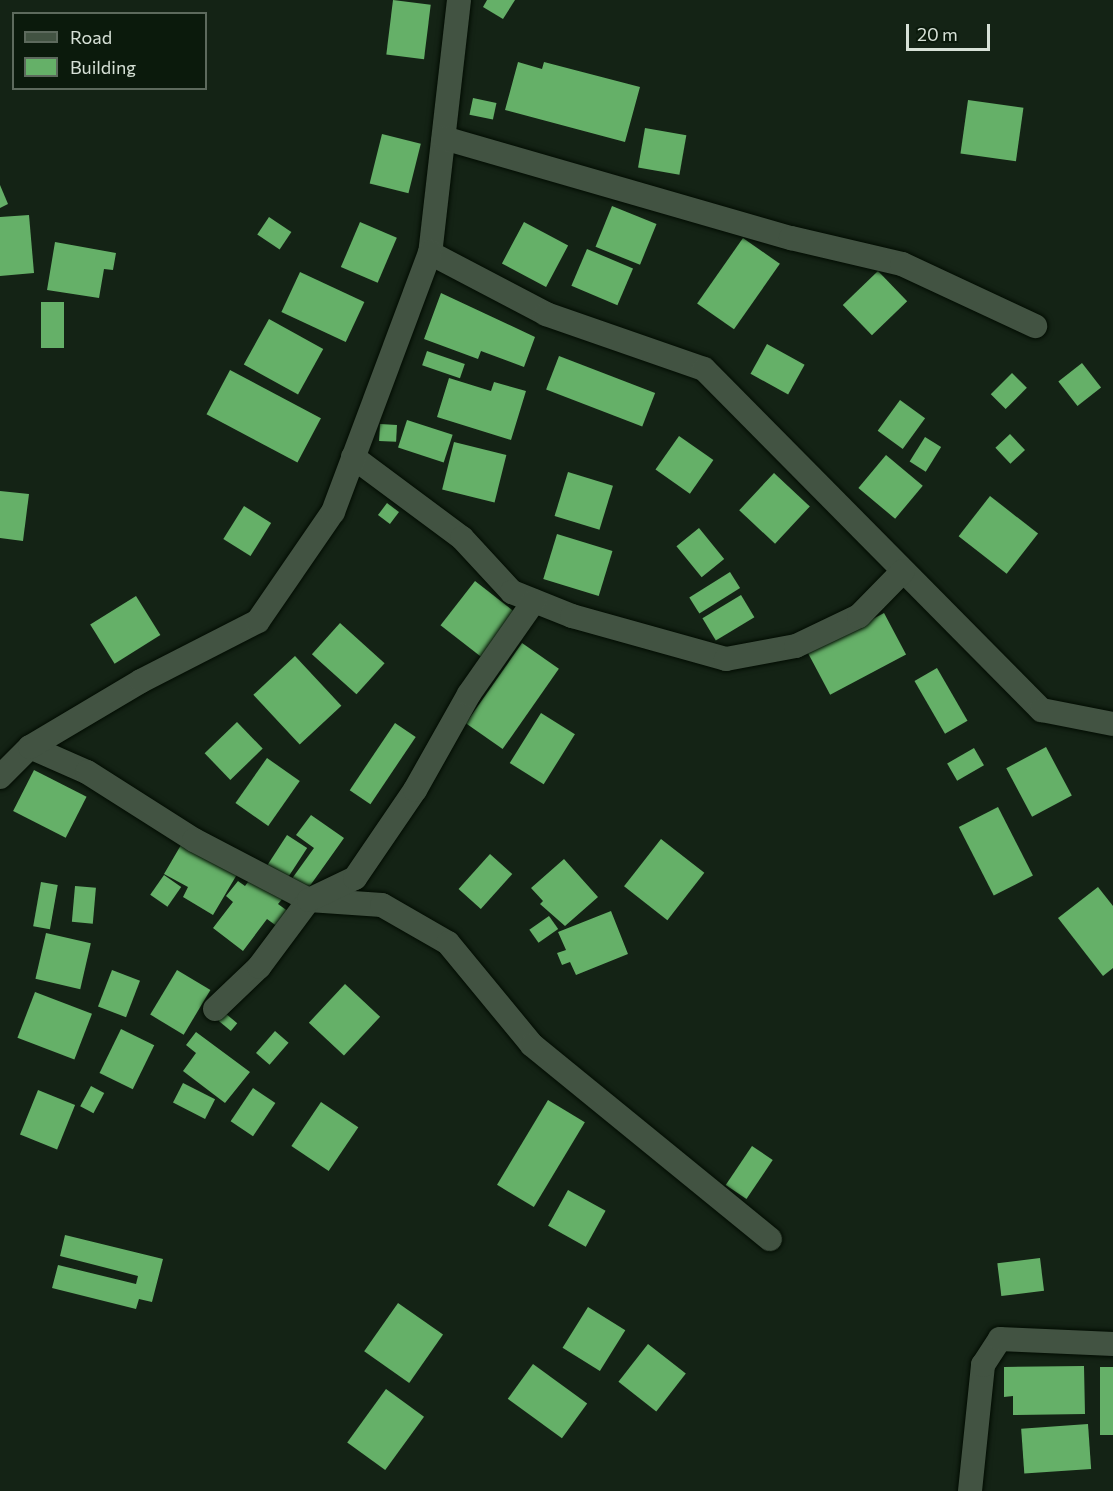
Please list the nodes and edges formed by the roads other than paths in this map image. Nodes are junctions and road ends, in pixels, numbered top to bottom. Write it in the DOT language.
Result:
graph roads {
  1 [pos="459,0"];
  2 [pos="444,138"];
  3 [pos="430,252"];
  4 [pos="1035,326"];
  5 [pos="353,457"];
  6 [pos="903,571"];
  7 [pos="534,601"];
  8 [pos="1113,724"];
  9 [pos="30,747"];
  10 [pos="0,777"];
  11 [pos="309,900"];
  12 [pos="215,1009"];
  13 [pos="770,1239"];
  14 [pos="1113,1344"];
  15 [pos="970,1491"];
  1 -- 2 [label="street"];
  2 -- 3 [label="street"];
  2 -- 4 [label="street"];
  3 -- 5 [label="street"];
  3 -- 6 [label="street"];
  5 -- 7 [label="street"];
  5 -- 9 [label="street"];
  6 -- 7 [label="street"];
  6 -- 8 [label="street"];
  7 -- 11 [label="street"];
  9 -- 10 [label="street"];
  9 -- 11 [label="street"];
  11 -- 12 [label="street"];
  11 -- 13 [label="street"];
  14 -- 15 [label="street"];
}
